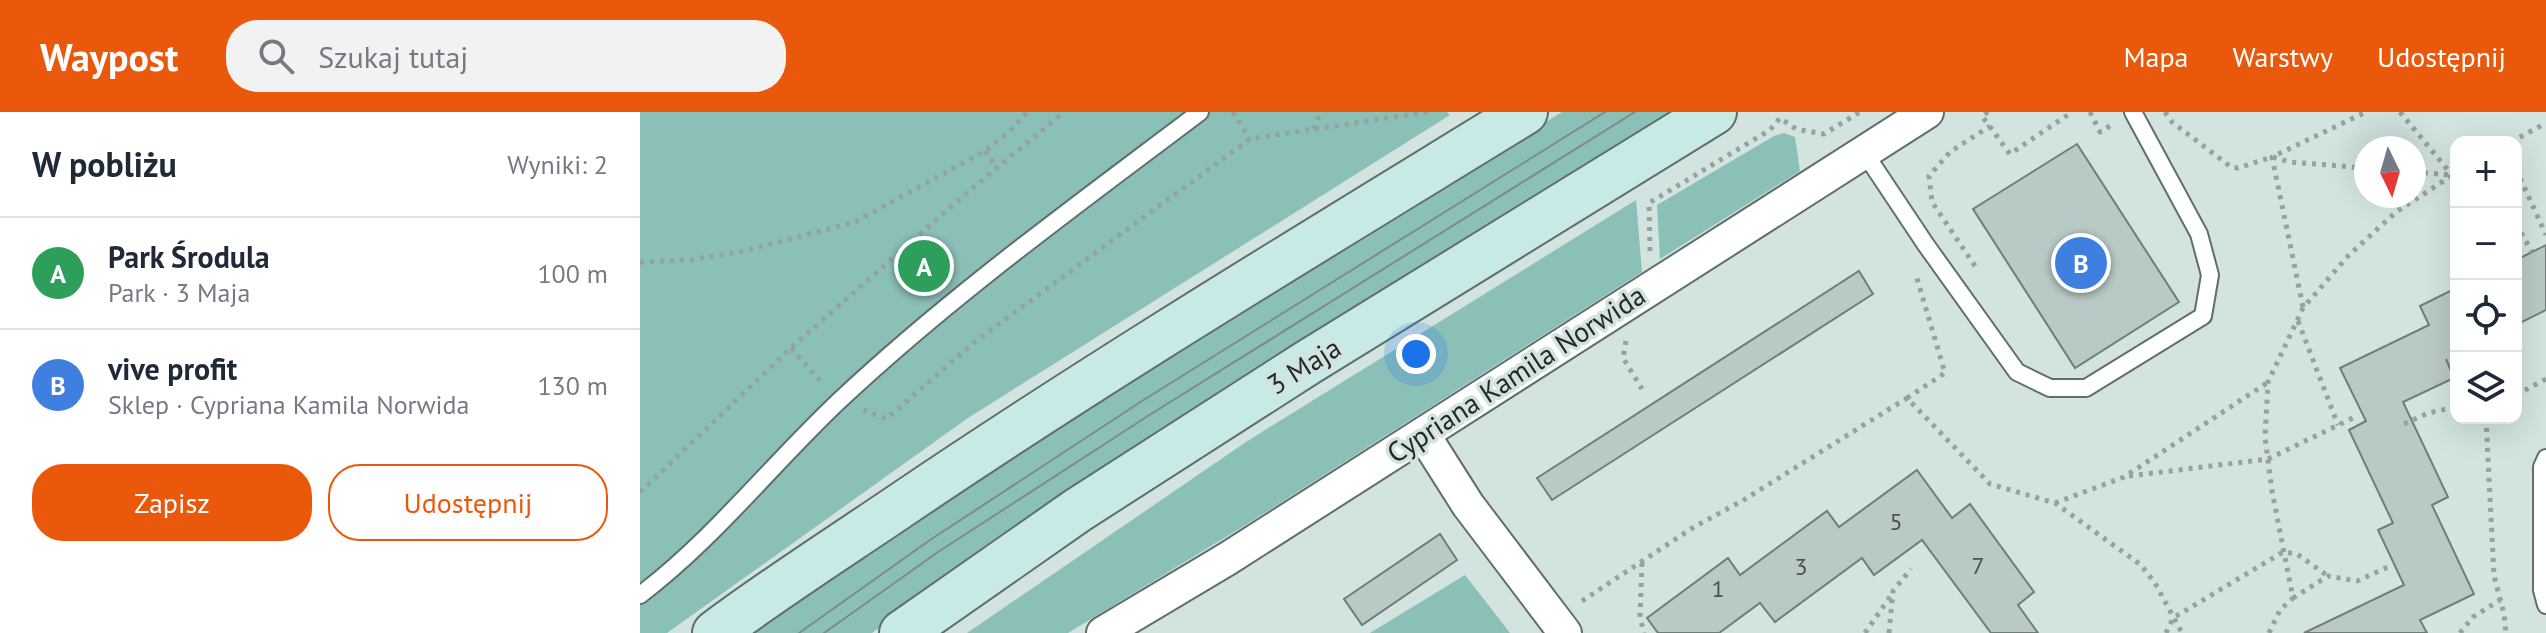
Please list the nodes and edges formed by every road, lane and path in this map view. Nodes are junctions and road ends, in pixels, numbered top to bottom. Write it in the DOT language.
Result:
graph roads {
  1 [pos="1027,112"];
  2 [pos="1064,112"];
  3 [pos="1200,112"];
  4 [pos="1233,112"];
  5 [pos="1320,112"];
  6 [pos="1427,112"];
  7 [pos="1525,112"];
  8 [pos="1714,112"];
  9 [pos="1860,112"];
  10 [pos="1927,112"];
  11 [pos="2072,112"];
  12 [pos="2133,112"];
  13 [pos="2165,112"];
  14 [pos="2366,112"];
  15 [pos="2400,112"];
  16 [pos="1983,113"];
  17 [pos="1780,118"];
  18 [pos="2546,123"];
  19 [pos="1990,126"];
  20 [pos="1314,129"];
  21 [pos="2522,136"];
  22 [pos="1250,139"];
  23 [pos="985,151"];
  24 [pos="1864,152"];
  25 [pos="2272,157"];
  26 [pos="2354,167"];
  27 [pos="997,168"];
  28 [pos="2450,169"];
  29 [pos="2426,173"];
  30 [pos="2450,174"];
  31 [pos="2450,177"];
  32 [pos="2522,182"];
  33 [pos="2522,234"];
  34 [pos="2546,235"];
  35 [pos="1926,245"];
  36 [pos="2532,252"];
  37 [pos="640,262"];
  38 [pos="1982,276"];
  39 [pos="2303,308"];
  40 [pos="2298,321"];
  41 [pos="791,348"];
  42 [pos="2546,379"];
  43 [pos="2268,382"];
  44 [pos="2522,392"];
  45 [pos="1907,398"];
  46 [pos="839,402"];
  47 [pos="2450,408"];
  48 [pos="2357,416"];
  49 [pos="2404,424"];
  50 [pos="2486,424"];
  51 [pos="2338,425"];
  52 [pos="1423,434"];
  53 [pos="2546,458"];
  54 [pos="2268,459"];
  55 [pos="2124,477"];
  56 [pos="640,492"];
  57 [pos="2055,503"];
  58 [pos="2283,552"];
  59 [pos="1642,563"];
  60 [pos="2388,567"];
  61 [pos="1911,569"];
  62 [pos="2328,576"];
  63 [pos="1893,591"];
  64 [pos="640,595"];
  65 [pos="2545,596"];
  66 [pos="2293,598"];
  67 [pos="2500,600"];
  68 [pos="2173,618"];
  69 [pos="1560,627"];
  70 [pos="715,633"];
  71 [pos="902,633"];
  72 [pos="1103,633"];
  73 [pos="1644,633"];
  74 [pos="1865,633"];
  75 [pos="1889,633"];
  76 [pos="2166,633"];
  77 [pos="2182,633"];
  78 [pos="2269,633"];
  79 [pos="2460,633"];
  80 [pos="2506,633"];
  1 -- 23 [label="path"];
  2 -- 27 [label="path"];
  3 -- 46 [label="lane"];
  4 -- 22 [label="path"];
  5 -- 20 [label="path"];
  6 -- 20 [label="path"];
  7 -- 70 [label="main road"];
  8 -- 71 [label="main road, 3 Maja"];
  9 -- 17 [label="path"];
  10 -- 24 [label="street, Cypriana Kamila Norwida"];
  11 -- 19 [label="path"];
  12 -- 35 [label="lane"];
  13 -- 25 [label="path"];
  14 -- 25 [label="path"];
  15 -- 28 [label="path"];
  16 -- 19 [label="path"];
  18 -- 21 [label="path"];
  19 -- 38 [label="path"];
  20 -- 22 [label="path"];
  22 -- 46 [label="path"];
  23 -- 27 [label="path"];
  23 -- 37 [label="path"];
  24 -- 35 [label="lane"];
  24 -- 52 [label="street, Cypriana Kamila Norwida"];
  25 -- 26 [label="path"];
  25 -- 39 [label="path"];
  27 -- 41 [label="path"];
  29 -- 30 [label="path"];
  31 -- 39 [label="path"];
  32 -- 34 [label="path"];
  33 -- 36 [label="path"];
  35 -- 45 [label="path"];
  39 -- 40 [label="path"];
  40 -- 43 [label="path"];
  40 -- 51 [label="path"];
  41 -- 46 [label="path"];
  41 -- 56 [label="path"];
  42 -- 44 [label="path"];
  43 -- 54 [label="path"];
  43 -- 55 [label="path"];
  45 -- 57 [label="path"];
  45 -- 59 [label="path"];
  46 -- 64 [label="lane"];
  47 -- 49 [label="path"];
  48 -- 51 [label="path"];
  50 -- 67 [label="path"];
  51 -- 54 [label="path"];
  52 -- 69 [label="street"];
  52 -- 72 [label="street, Cypriana Kamila Norwida"];
  53 -- 65 [label="lane"];
  54 -- 55 [label="path"];
  54 -- 58 [label="path"];
  55 -- 57 [label="path"];
  57 -- 68 [label="path"];
  58 -- 62 [label="path"];
  58 -- 66 [label="path"];
  58 -- 68 [label="path"];
  59 -- 69 [label="path"];
  59 -- 73 [label="path"];
  60 -- 62 [label="path"];
  61 -- 63 [label="path"];
  62 -- 66 [label="path"];
  63 -- 74 [label="path"];
  63 -- 75 [label="path"];
  66 -- 78 [label="path"];
  67 -- 79 [label="path"];
  67 -- 80 [label="path"];
  68 -- 76 [label="path"];
  68 -- 77 [label="path"];
}
